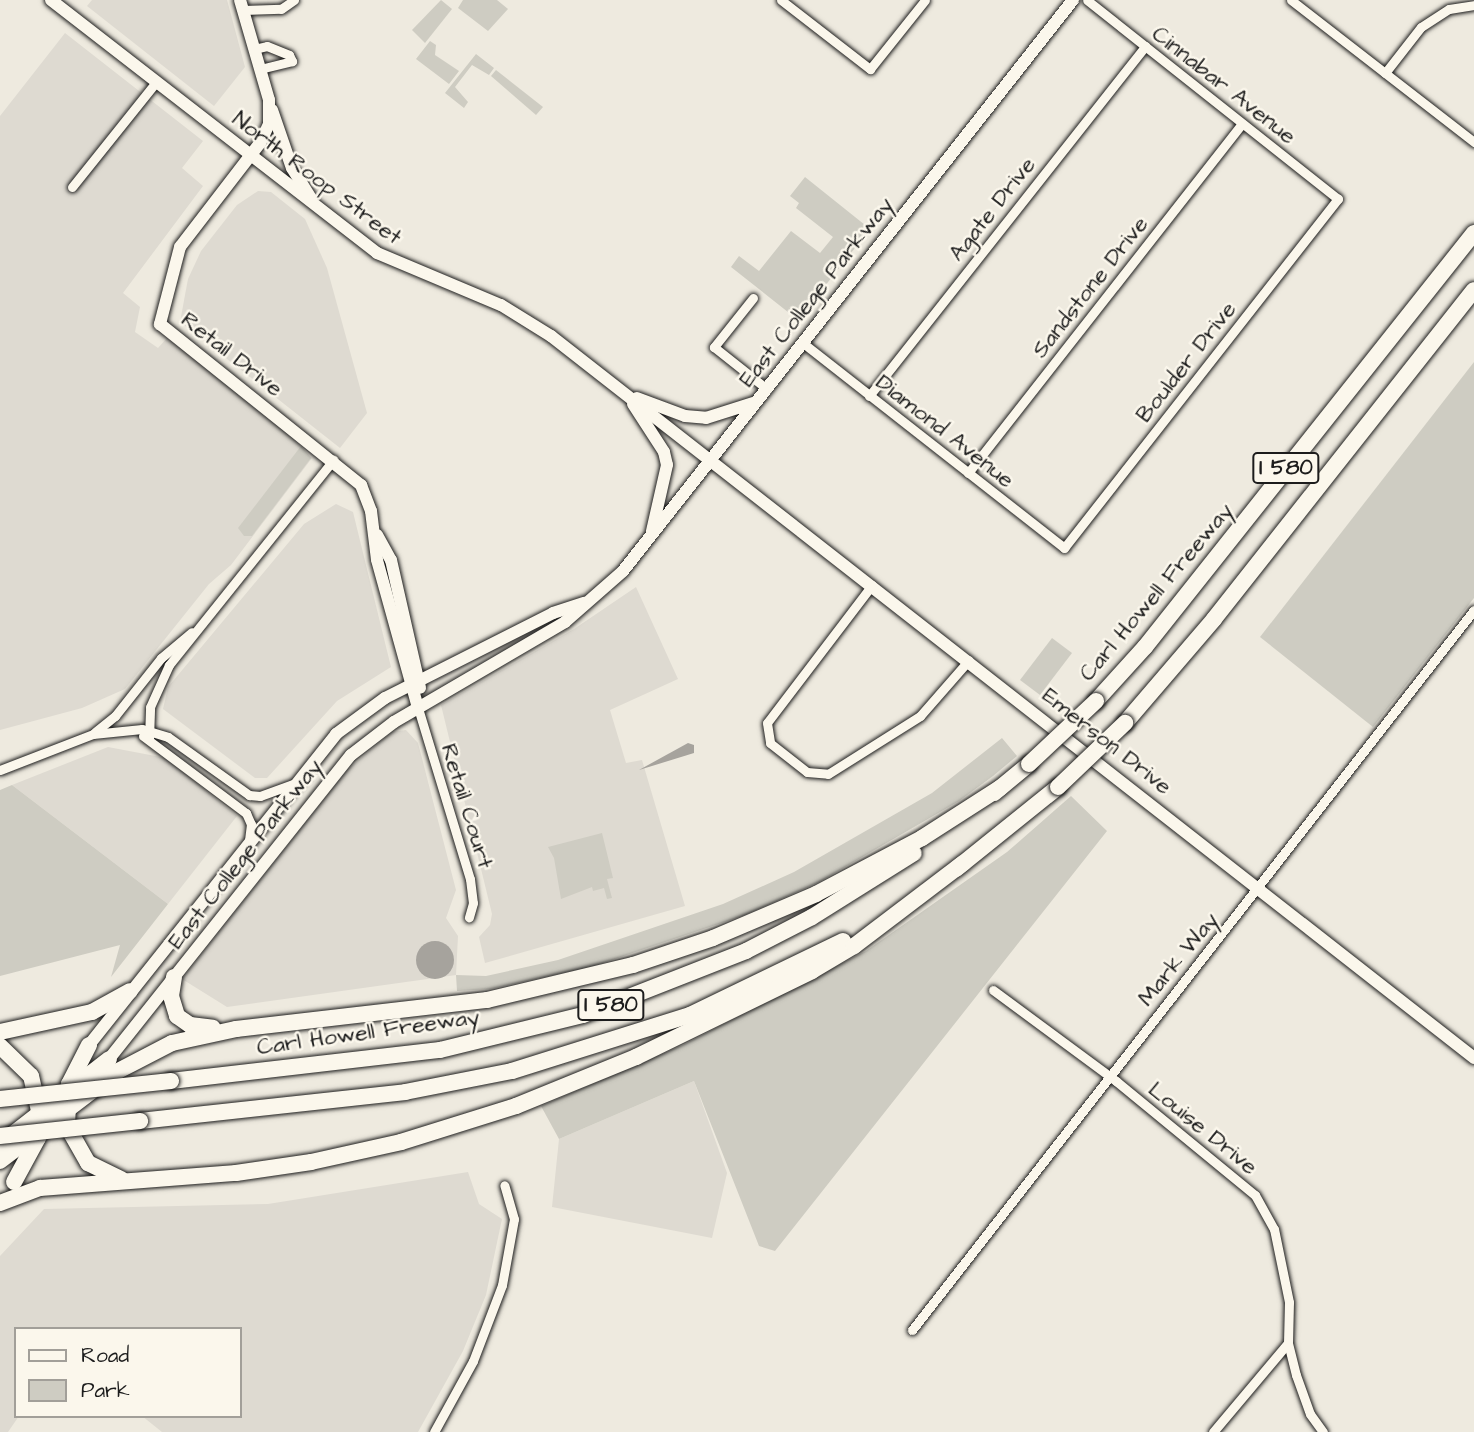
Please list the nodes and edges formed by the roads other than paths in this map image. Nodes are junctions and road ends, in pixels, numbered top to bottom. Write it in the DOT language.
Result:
graph roads {
  1 [pos="51,0"];
  2 [pos="294,0"];
  3 [pos="781,0"];
  4 [pos="925,0"];
  5 [pos="1073,0"];
  6 [pos="1087,0"];
  7 [pos="1291,0"];
  8 [pos="242,5"];
  9 [pos="1474,5"];
  10 [pos="1145,46"];
  11 [pos="254,50"];
  12 [pos="260,69"];
  13 [pos="1385,74"];
  14 [pos="156,82"];
  15 [pos="269,100"];
  16 [pos="1242,124"];
  17 [pos="1474,142"];
  18 [pos="250,156"];
  19 [pos="72,187"];
  20 [pos="1338,199"];
  21 [pos="316,206"];
  22 [pos="1474,233"];
  23 [pos="1474,290"];
  24 [pos="752,298"];
  25 [pos="803,344"];
  26 [pos="766,389"];
  27 [pos="627,395"];
  28 [pos="869,396"];
  29 [pos="757,401"];
  30 [pos="333,460"];
  31 [pos="711,460"];
  32 [pos="968,473"];
  33 [pos="650,538"];
  34 [pos="1064,548"];
  35 [pos="872,585"];
  36 [pos="584,603"];
  37 [pos="1474,610"];
  38 [pos="200,627"];
  39 [pos="969,660"];
  40 [pos="415,684"];
  41 [pos="418,708"];
  42 [pos="93,734"];
  43 [pos="148,734"];
  44 [pos="0,770"];
  45 [pos="293,784"];
  46 [pos="1000,788"];
  47 [pos="248,841"];
  48 [pos="962,864"];
  49 [pos="1259,887"];
  50 [pos="468,917"];
  51 [pos="174,977"];
  52 [pos="993,990"];
  53 [pos="130,991"];
  54 [pos="236,1029"];
  55 [pos="0,1032"];
  56 [pos="89,1045"];
  57 [pos="0,1046"];
  58 [pos="1474,1058"];
  59 [pos="109,1059"];
  60 [pos="1109,1076"];
  61 [pos="69,1092"];
  62 [pos="0,1099"];
  63 [pos="68,1110"];
  64 [pos="36,1120"];
  65 [pos="0,1136"];
  66 [pos="0,1144"];
  67 [pos="0,1160"];
  68 [pos="134,1180"];
  69 [pos="14,1182"];
  70 [pos="504,1185"];
  71 [pos="0,1201"];
  72 [pos="912,1330"];
  73 [pos="1288,1343"];
  74 [pos="434,1432"];
  75 [pos="1213,1432"];
  76 [pos="1323,1432"];
  1 -- 14 [label="main road, North Roop Street"];
  2 -- 8 [label="street"];
  3 -- 4 [label="street"];
  5 -- 25 [label="main road, East College Parkway"];
  6 -- 10 [label="street, Cinnabar Avenue"];
  7 -- 13 [label="street"];
  8 -- 11 [label="main road"];
  9 -- 13 [label="street"];
  10 -- 16 [label="street, Cinnabar Avenue"];
  10 -- 28 [label="street, Agate Drive"];
  11 -- 12 [label="main road"];
  11 -- 12 [label="street"];
  12 -- 15 [label="main road"];
  13 -- 17 [label="street"];
  14 -- 18 [label="main road, North Roop Street"];
  14 -- 19 [label="street"];
  15 -- 18 [label="main road"];
  15 -- 21 [label="main road"];
  16 -- 20 [label="street, Cinnabar Avenue"];
  16 -- 32 [label="street, Sandstone Drive"];
  18 -- 21 [label="main road, North Roop Street"];
  18 -- 30 [label="main road, Retail Drive"];
  20 -- 34 [label="street, Boulder Drive"];
  21 -- 27 [label="main road, North Roop Street"];
  22 -- 46 [label="highway, Carl Howell Freeway / I 580, bridge"];
  23 -- 48 [label="highway, I 580, bridge"];
  24 -- 26 [label="street"];
  25 -- 26 [label="main road, East College Parkway"];
  25 -- 28 [label="street, Diamond Avenue"];
  26 -- 29 [label="main road, East College Parkway"];
  27 -- 29 [label="main road"];
  27 -- 31 [label="main road, North Roop Street"];
  27 -- 33 [label="main road"];
  28 -- 32 [label="street, Diamond Avenue"];
  29 -- 31 [label="main road, East College Parkway"];
  30 -- 38 [label="street"];
  30 -- 40 [label="main road, Retail Drive"];
  31 -- 33 [label="main road, East College Parkway"];
  31 -- 35 [label="main road, Emerson Drive"];
  32 -- 34 [label="street, Diamond Avenue"];
  33 -- 36 [label="main road, East College Parkway"];
  35 -- 39 [label="main road, Emerson Drive"];
  35 -- 39 [label="street"];
  36 -- 40 [label="main road, East College Parkway"];
  36 -- 41 [label="main road, East College Parkway"];
  37 -- 49 [label="street, Mark Way"];
  38 -- 42 [label="street"];
  38 -- 43 [label="street"];
  39 -- 49 [label="main road, Emerson Drive"];
  40 -- 41 [label="main road, Retail Drive"];
  40 -- 45 [label="main road, East College Parkway"];
  41 -- 50 [label="street, Retail Court"];
  41 -- 51 [label="main road, East College Parkway"];
  42 -- 43 [label="street"];
  42 -- 44 [label="street"];
  43 -- 45 [label="street"];
  43 -- 47 [label="street"];
  45 -- 47 [label="main road, East College Parkway"];
  46 -- 54 [label="highway"];
  46 -- 62 [label="highway, Carl Howell Freeway / I 580, bridge"];
  47 -- 53 [label="main road, East College Parkway"];
  48 -- 65 [label="highway, I 580, bridge"];
  48 -- 68 [label="highway"];
  49 -- 58 [label="main road, Emerson Drive"];
  49 -- 60 [label="street, Mark Way"];
  51 -- 54 [label="highway"];
  51 -- 59 [label="main road, East College Parkway"];
  52 -- 60 [label="street, Louise Drive"];
  53 -- 55 [label="highway"];
  53 -- 56 [label="main road, East College Parkway"];
  54 -- 63 [label="highway"];
  56 -- 61 [label="highway"];
  56 -- 64 [label="main road, East College Parkway"];
  57 -- 64 [label="highway"];
  59 -- 61 [label="highway"];
  59 -- 63 [label="main road, East College Parkway"];
  60 -- 72 [label="street, Mark Way"];
  60 -- 73 [label="street, Louise Drive"];
  61 -- 63 [label="highway"];
  61 -- 64 [label="highway"];
  63 -- 64 [label="highway"];
  63 -- 68 [label="highway"];
  63 -- 69 [label="main road, East College Parkway"];
  64 -- 66 [label="highway"];
  64 -- 67 [label="highway"];
  64 -- 69 [label="highway"];
  68 -- 71 [label="highway"];
  69 -- 71 [label="main road, East College Parkway"];
  70 -- 74 [label="street"];
  73 -- 75 [label="street"];
  73 -- 76 [label="street, Louise Drive"];
}
